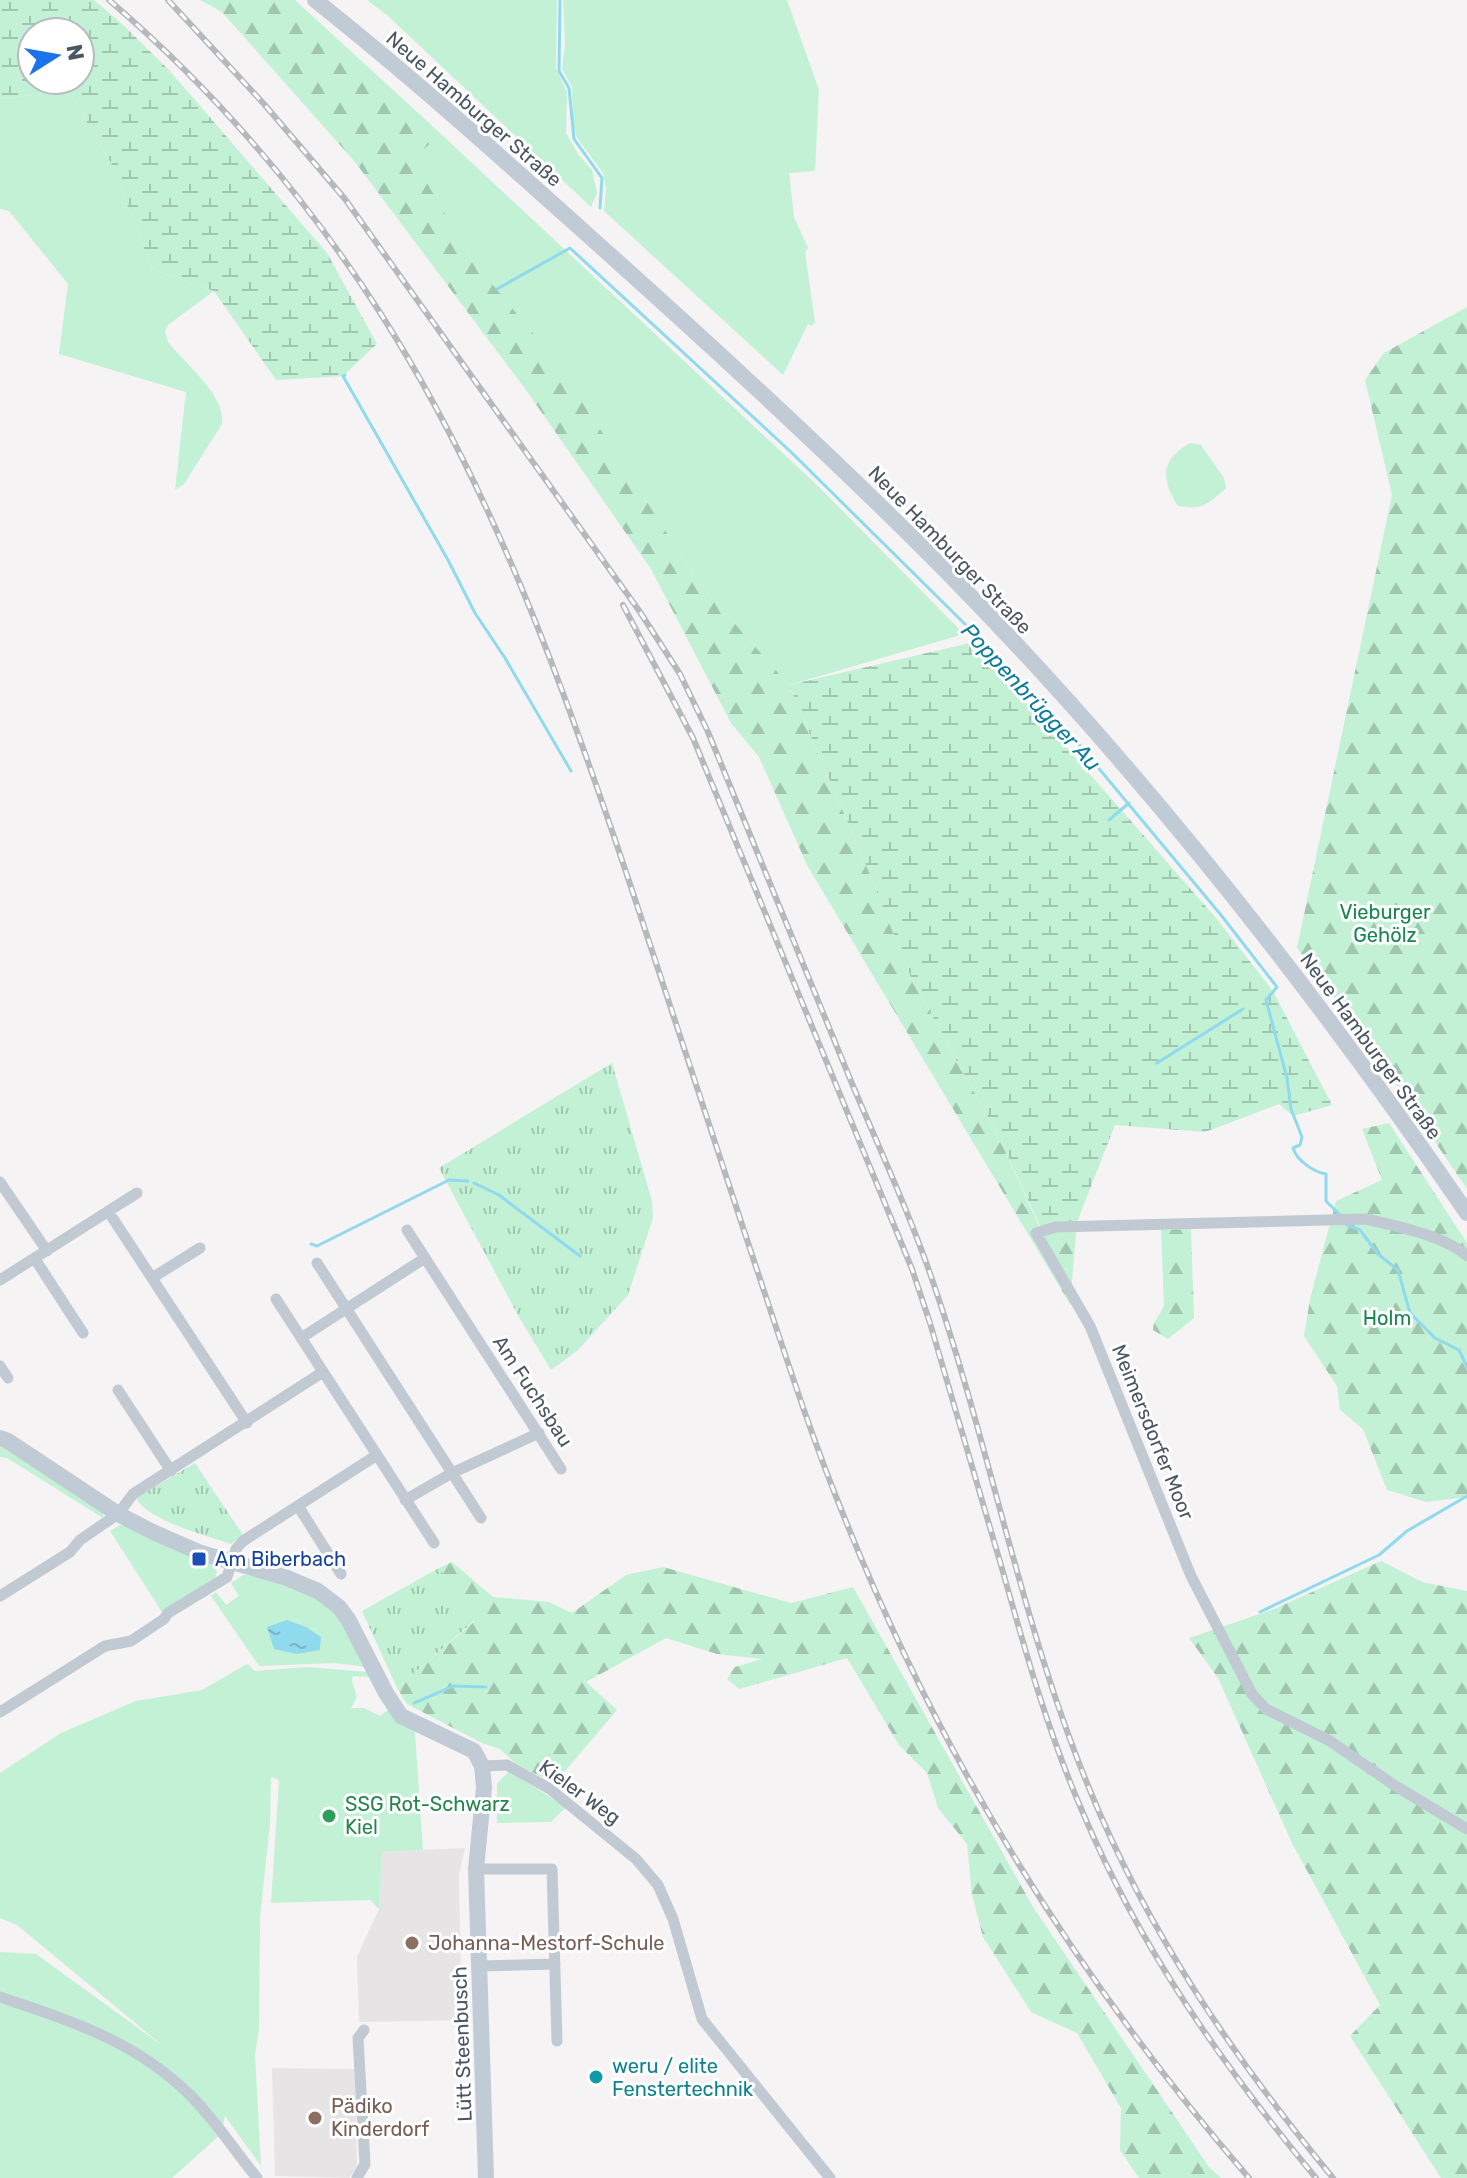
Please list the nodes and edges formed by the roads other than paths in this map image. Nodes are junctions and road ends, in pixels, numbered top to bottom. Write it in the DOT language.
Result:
graph roads {
  1 [pos="315,0"];
  2 [pos="0,1182"];
  3 [pos="137,1193"];
  4 [pos="108,1211"];
  5 [pos="1467,1213"];
  6 [pos="407,1230"];
  7 [pos="200,1248"];
  8 [pos="47,1251"];
  9 [pos="1467,1256"];
  10 [pos="425,1258"];
  11 [pos="35,1259"];
  12 [pos="317,1263"];
  13 [pos="152,1278"];
  14 [pos="0,1280"];
  15 [pos="276,1299"];
  16 [pos="347,1308"];
  17 [pos="83,1333"];
  18 [pos="301,1338"];
  19 [pos="0,1366"];
  20 [pos="323,1372"];
  21 [pos="8,1378"];
  22 [pos="118,1390"];
  23 [pos="247,1423"];
  24 [pos="539,1433"];
  25 [pos="0,1438"];
  26 [pos="377,1455"];
  27 [pos="561,1469"];
  28 [pos="171,1471"];
  29 [pos="452,1473"];
  30 [pos="405,1500"];
  31 [pos="298,1506"];
  32 [pos="118,1514"];
  33 [pos="481,1518"];
  34 [pos="434,1543"];
  35 [pos="232,1562"];
  36 [pos="341,1574"];
  37 [pos="0,1596"];
  38 [pos="0,1712"];
  39 [pos="482,1766"];
  40 [pos="1467,1829"];
  41 [pos="476,1869"];
  42 [pos="555,1964"];
  43 [pos="479,1966"];
  44 [pos="0,1997"];
  45 [pos="364,2030"];
  46 [pos="557,2041"];
  47 [pos="257,2178"];
  48 [pos="357,2178"];
  49 [pos="486,2178"];
  50 [pos="830,2178"];
  1 -- 5 [label="main road, Neue Hamburger Straße"];
  2 -- 8 [label="street"];
  3 -- 4 [label="street"];
  4 -- 8 [label="street"];
  4 -- 13 [label="street"];
  6 -- 10 [label="street, Am Fuchsbau"];
  7 -- 13 [label="street"];
  8 -- 11 [label="street"];
  9 -- 40 [label="street, Meimersdorfer Moor"];
  10 -- 16 [label="street"];
  10 -- 24 [label="street, Am Fuchsbau"];
  11 -- 14 [label="street"];
  11 -- 17 [label="street"];
  12 -- 16 [label="street"];
  13 -- 23 [label="street"];
  15 -- 18 [label="street"];
  16 -- 18 [label="street"];
  16 -- 29 [label="street"];
  18 -- 20 [label="street"];
  19 -- 21 [label="street"];
  20 -- 23 [label="street"];
  20 -- 26 [label="street"];
  22 -- 28 [label="street"];
  23 -- 28 [label="street"];
  24 -- 27 [label="street, Am Fuchsbau"];
  24 -- 29 [label="street"];
  25 -- 32 [label="main road"];
  26 -- 30 [label="street"];
  26 -- 31 [label="street"];
  28 -- 32 [label="street"];
  29 -- 30 [label="street"];
  29 -- 33 [label="street"];
  30 -- 34 [label="street"];
  31 -- 35 [label="street"];
  31 -- 36 [label="street"];
  32 -- 35 [label="main road"];
  32 -- 37 [label="street"];
  35 -- 38 [label="street"];
  35 -- 39 [label="main road"];
  39 -- 41 [label="main road, Lütt Steenbusch"];
  39 -- 50 [label="street, Kieler Weg"];
  41 -- 42 [label="street"];
  41 -- 43 [label="main road, Lütt Steenbusch"];
  42 -- 43 [label="street"];
  42 -- 46 [label="street"];
  43 -- 49 [label="main road, Lütt Steenbusch"];
  44 -- 47 [label="street"];
  45 -- 48 [label="street"];
}
